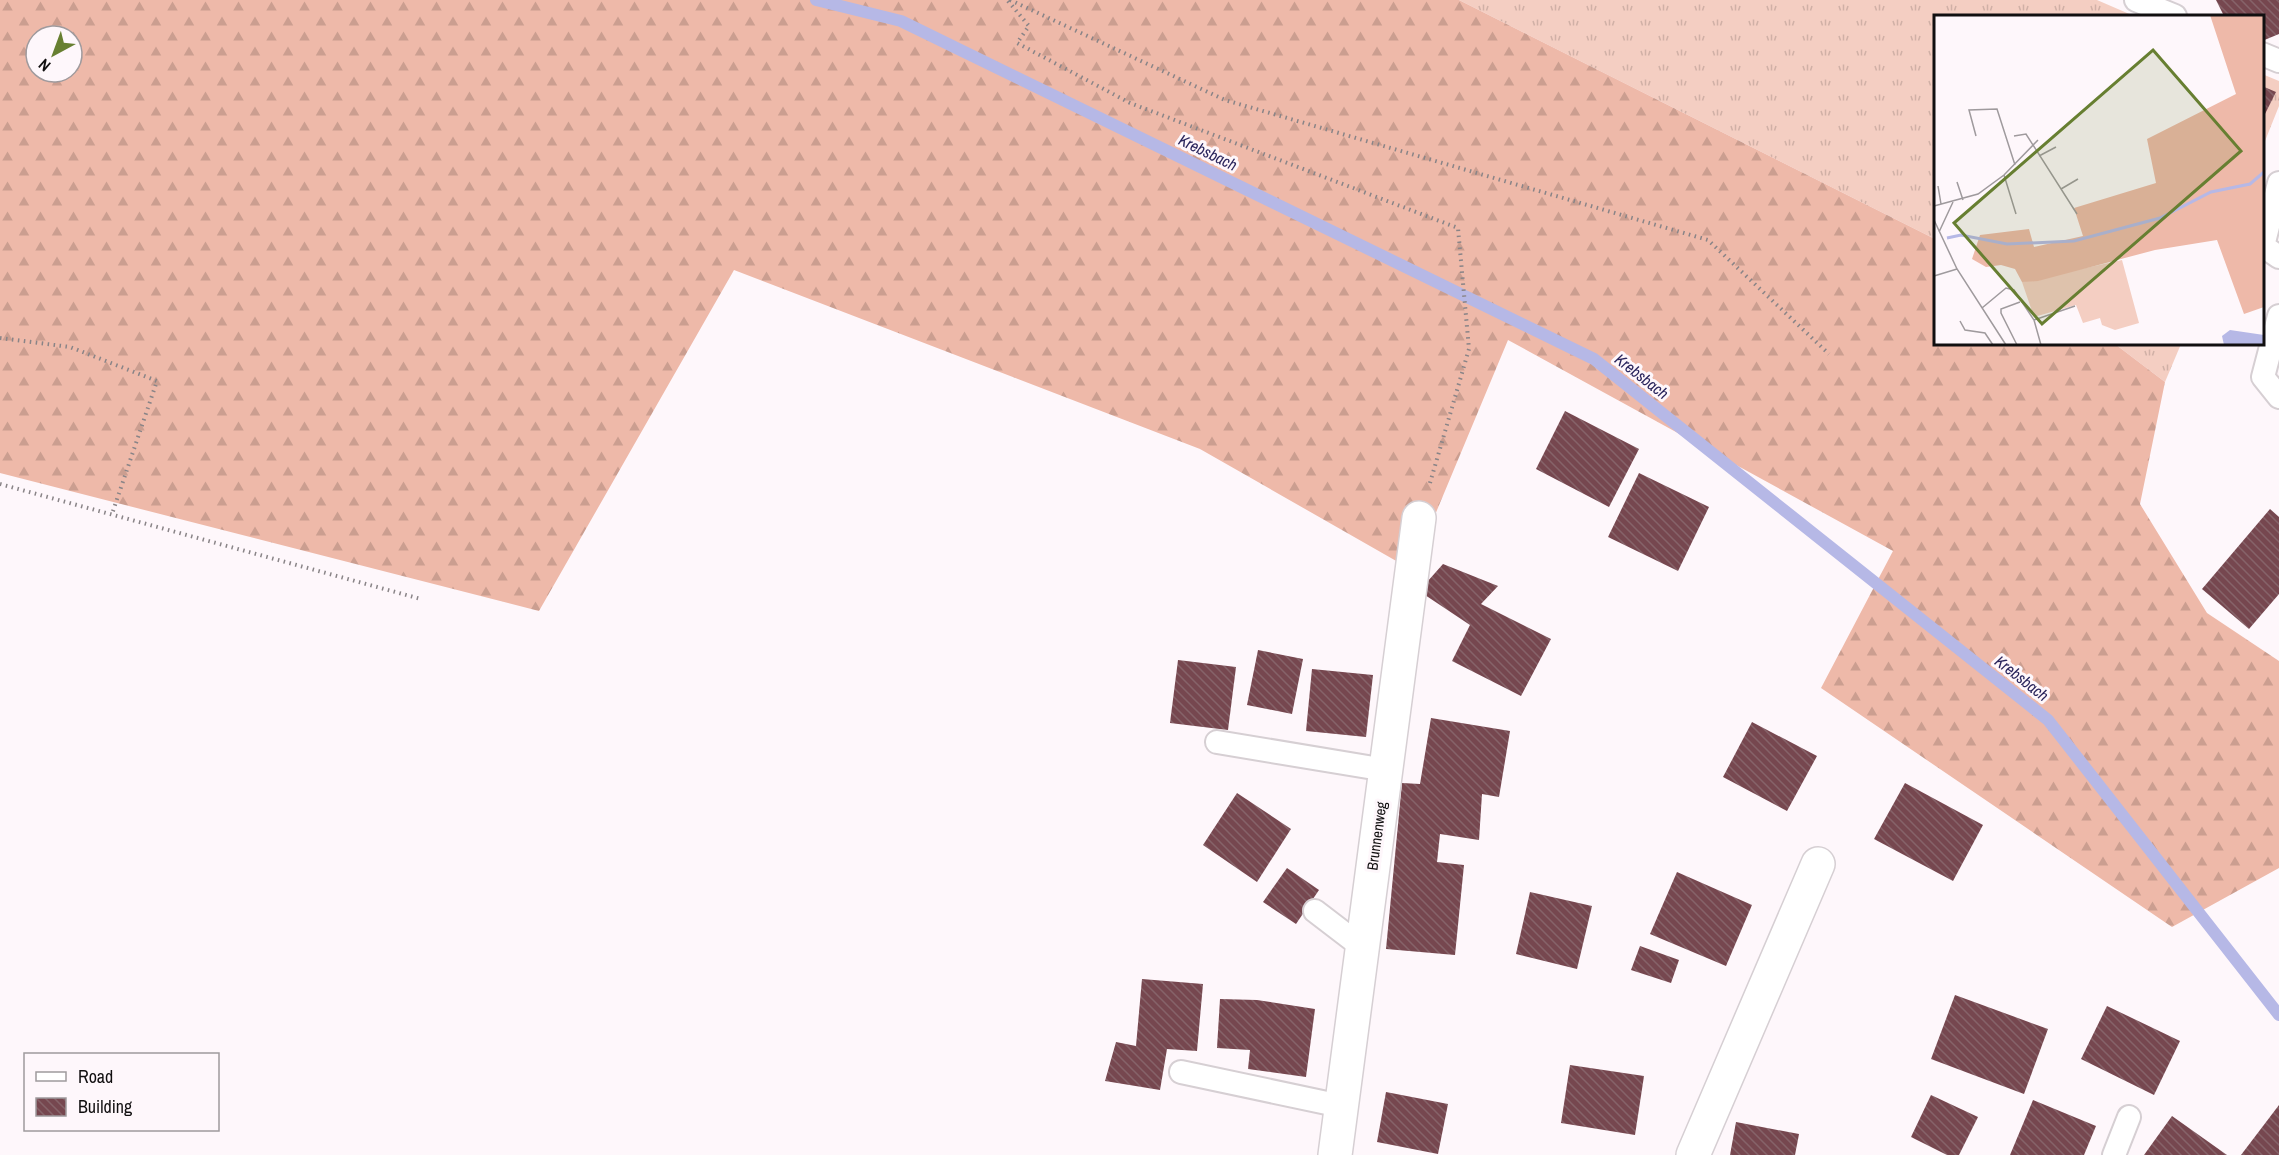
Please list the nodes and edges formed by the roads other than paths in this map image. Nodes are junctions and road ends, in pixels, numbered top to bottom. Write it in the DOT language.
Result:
graph roads {
  1 [pos="2136,0"];
  2 [pos="2173,15"];
  3 [pos="2264,55"];
  4 [pos="2279,61"];
  5 [pos="2279,183"];
  6 [pos="2264,242"];
  7 [pos="2264,247"];
  8 [pos="2279,257"];
  9 [pos="2279,316"];
  10 [pos="2279,397"];
  11 [pos="1419,518"];
  12 [pos="1217,742"];
  13 [pos="1386,770"];
  14 [pos="1818,864"];
  15 [pos="1315,910"];
  16 [pos="1362,947"];
  17 [pos="1181,1072"];
  18 [pos="1341,1106"];
  19 [pos="2129,1117"];
  20 [pos="1335,1155"];
  21 [pos="1693,1155"];
  22 [pos="2114,1155"];
  1 -- 2 [label="lane"];
  3 -- 4 [label="lane"];
  5 -- 6 [label="lane"];
  7 -- 8 [label="lane"];
  9 -- 10 [label="lane"];
  11 -- 13 [label="street, Brunnenweg"];
  12 -- 13 [label="lane"];
  13 -- 16 [label="street, Brunnenweg"];
  14 -- 21 [label="street"];
  15 -- 16 [label="lane"];
  16 -- 18 [label="street, Brunnenweg"];
  17 -- 18 [label="lane"];
  18 -- 20 [label="street, Brunnenweg"];
  19 -- 22 [label="lane"];
}
